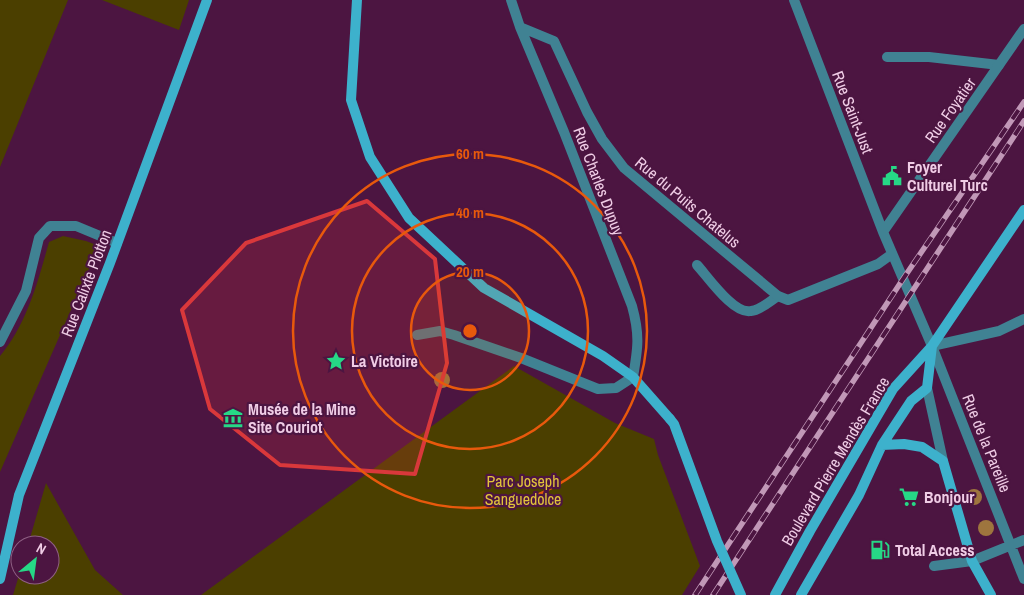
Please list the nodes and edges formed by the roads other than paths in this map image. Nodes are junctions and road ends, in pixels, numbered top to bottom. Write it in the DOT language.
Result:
graph roads {
  1 [pos="207,0"];
  2 [pos="357,0"];
  3 [pos="511,0"];
  4 [pos="794,0"];
  5 [pos="520,27"];
  6 [pos="1024,29"];
  7 [pos="887,57"];
  8 [pos="999,65"];
  9 [pos="1024,210"];
  10 [pos="883,232"];
  11 [pos="117,244"];
  12 [pos="892,254"];
  13 [pos="697,265"];
  14 [pos="778,296"];
  15 [pos="1024,319"];
  16 [pos="417,335"];
  17 [pos="0,342"];
  18 [pos="932,346"];
  19 [pos="633,377"];
  20 [pos="927,388"];
  21 [pos="882,444"];
  22 [pos="943,461"];
  23 [pos="1024,540"];
  24 [pos="1012,546"];
  25 [pos="972,561"];
  26 [pos="934,566"];
  27 [pos="0,578"];
  28 [pos="1024,579"];
  29 [pos="741,595"];
  30 [pos="775,595"];
  31 [pos="801,595"];
  32 [pos="991,595"];
  1 -- 11 [label="main road, Rue Calixte Plotton"];
  2 -- 19 [label="main road"];
  3 -- 5 [label="street, Rue Charles Dupuy"];
  4 -- 10 [label="street, Rue Saint-Just"];
  5 -- 14 [label="street, Rue du Puits Chatelus"];
  5 -- 19 [label="street, Rue Charles Dupuy"];
  6 -- 8 [label="street, Rue Foyatier"];
  7 -- 8 [label="street"];
  8 -- 10 [label="street, Rue Foyatier"];
  9 -- 18 [label="main road, Boulevard Pierre Mendès France"];
  10 -- 12 [label="street, Rue Saint-Just"];
  11 -- 17 [label="street"];
  11 -- 27 [label="main road, Rue Calixte Plotton"];
  12 -- 14 [label="street"];
  12 -- 18 [label="street, Rue Saint-Just"];
  13 -- 14 [label="street"];
  15 -- 18 [label="street"];
  16 -- 19 [label="street"];
  18 -- 20 [label="main road"];
  18 -- 24 [label="street, Rue de la Pareille"];
  18 -- 30 [label="main road, Boulevard Pierre Mendès France"];
  19 -- 29 [label="main road, bridge"];
  20 -- 21 [label="main road, Boulevard Pierre Mendès France"];
  20 -- 22 [label="street"];
  21 -- 22 [label="main road, Boulevard Pierre Mendès France"];
  21 -- 31 [label="main road, Boulevard Pierre Mendès France"];
  22 -- 25 [label="main road"];
  23 -- 24 [label="street"];
  24 -- 25 [label="street"];
  24 -- 28 [label="street, Rue de la Pareille"];
  25 -- 26 [label="street"];
  25 -- 32 [label="main road"];
}
